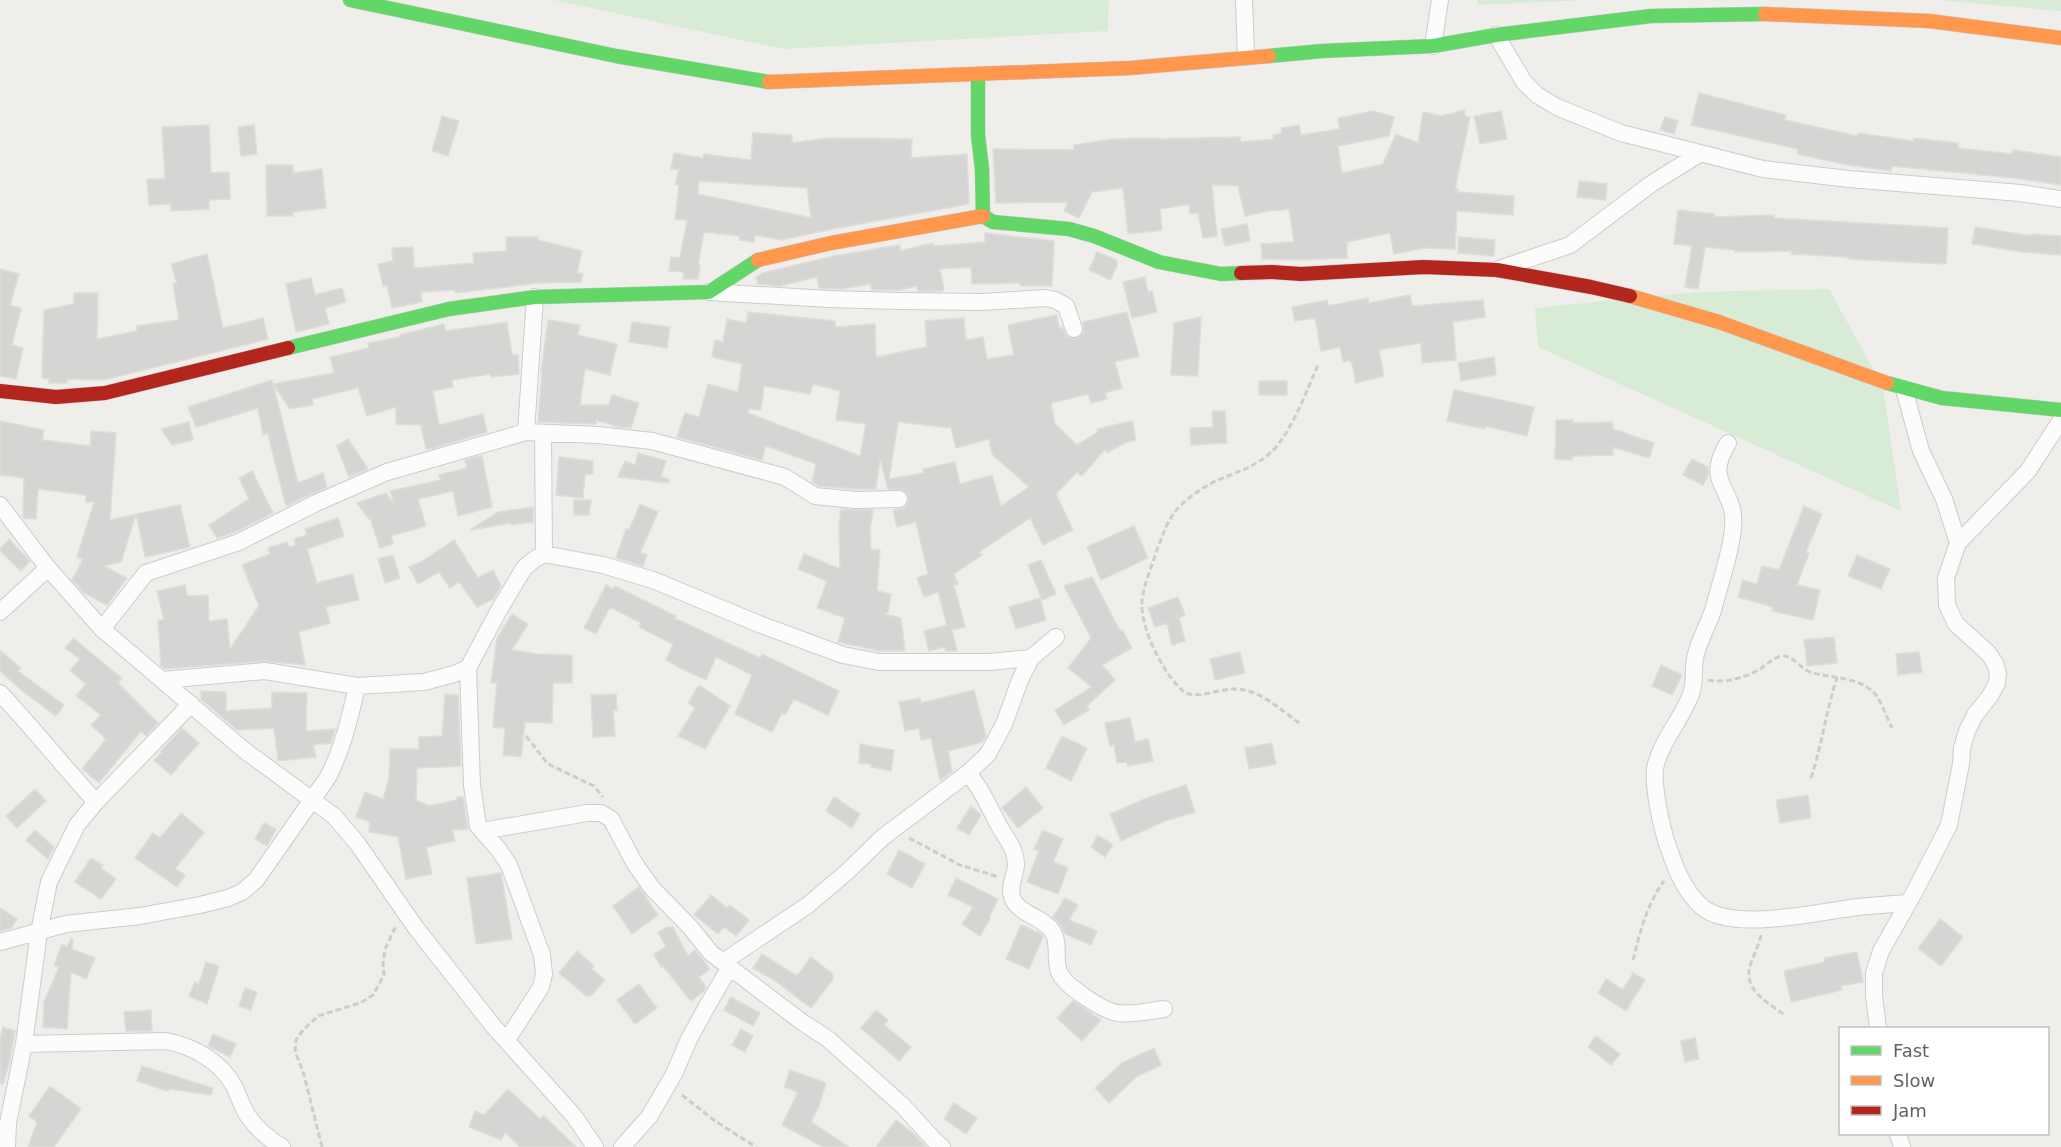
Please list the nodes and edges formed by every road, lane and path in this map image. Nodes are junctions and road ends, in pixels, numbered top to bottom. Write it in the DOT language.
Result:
graph roads {
  1 [pos="350,0"];
  2 [pos="1244,0"];
  3 [pos="1440,0"];
  4 [pos="1496,35"];
  5 [pos="2061,38"];
  6 [pos="1433,46"];
  7 [pos="1246,57"];
  8 [pos="978,75"];
  9 [pos="1699,154"];
  10 [pos="2061,199"];
  11 [pos="983,216"];
  12 [pos="1497,270"];
  13 [pos="709,292"];
  14 [pos="535,297"];
  15 [pos="1074,329"];
  16 [pos="1318,365"];
  17 [pos="1904,389"];
  18 [pos="0,391"];
  19 [pos="2061,410"];
  20 [pos="2061,420"];
  21 [pos="526,432"];
  22 [pos="543,434"];
  23 [pos="1728,443"];
  24 [pos="899,499"];
  25 [pos="0,505"];
  26 [pos="1958,543"];
  27 [pos="544,554"];
  28 [pos="48,568"];
  29 [pos="0,612"];
  30 [pos="102,629"];
  31 [pos="1056,637"];
  32 [pos="1031,658"];
  33 [pos="468,668"];
  34 [pos="1695,677"];
  35 [pos="1837,678"];
  36 [pos="163,680"];
  37 [pos="357,686"];
  38 [pos="0,693"];
  39 [pos="191,704"];
  40 [pos="1299,723"];
  41 [pos="1892,728"];
  42 [pos="526,736"];
  43 [pos="968,773"];
  44 [pos="1811,778"];
  45 [pos="311,800"];
  46 [pos="96,802"];
  47 [pos="611,819"];
  48 [pos="894,829"];
  49 [pos="482,831"];
  50 [pos="1675,867"];
  51 [pos="1012,881"];
  52 [pos="1908,903"];
  53 [pos="404,911"];
  54 [pos="1761,920"];
  55 [pos="39,932"];
  56 [pos="0,942"];
  57 [pos="1634,960"];
  58 [pos="726,964"];
  59 [pos="1164,1009"];
  60 [pos="1786,1016"];
  61 [pos="1878,1027"];
  62 [pos="507,1040"];
  63 [pos="24,1044"];
  64 [pos="668,1085"];
  65 [pos="590,1144"];
  66 [pos="7,1147"];
  67 [pos="282,1147"];
  68 [pos="322,1147"];
  69 [pos="622,1147"];
  70 [pos="756,1147"];
  71 [pos="942,1147"];
  1 -- 8 [label="main road"];
  2 -- 7 [label="street"];
  3 -- 6 [label="street"];
  4 -- 5 [label="main road"];
  4 -- 6 [label="main road"];
  4 -- 9 [label="street"];
  6 -- 7 [label="main road"];
  7 -- 8 [label="main road"];
  8 -- 11 [label="main road"];
  9 -- 10 [label="street"];
  9 -- 12 [label="street"];
  11 -- 12 [label="main road"];
  11 -- 13 [label="main road"];
  12 -- 17 [label="main road"];
  13 -- 14 [label="main road"];
  13 -- 15 [label="street"];
  14 -- 18 [label="main road"];
  14 -- 21 [label="street"];
  16 -- 40 [label="path"];
  17 -- 19 [label="main road"];
  17 -- 26 [label="street"];
  20 -- 26 [label="street"];
  21 -- 22 [label="street"];
  21 -- 30 [label="street"];
  22 -- 24 [label="street"];
  22 -- 27 [label="street"];
  23 -- 34 [label="street"];
  25 -- 28 [label="street"];
  26 -- 52 [label="street"];
  27 -- 32 [label="street"];
  27 -- 33 [label="street"];
  28 -- 29 [label="street"];
  28 -- 30 [label="street"];
  30 -- 36 [label="street"];
  31 -- 32 [label="street"];
  32 -- 43 [label="street"];
  33 -- 37 [label="street"];
  33 -- 49 [label="street"];
  34 -- 35 [label="path"];
  34 -- 50 [label="street"];
  35 -- 41 [label="path"];
  35 -- 44 [label="path"];
  36 -- 37 [label="street"];
  36 -- 39 [label="street"];
  37 -- 45 [label="street"];
  38 -- 46 [label="street"];
  39 -- 45 [label="street"];
  39 -- 46 [label="street"];
  42 -- 47 [label="path"];
  43 -- 48 [label="street"];
  43 -- 51 [label="street"];
  45 -- 53 [label="street"];
  45 -- 55 [label="street"];
  46 -- 55 [label="street"];
  47 -- 49 [label="street"];
  47 -- 58 [label="street"];
  48 -- 51 [label="path"];
  48 -- 58 [label="street"];
  49 -- 62 [label="street"];
  50 -- 54 [label="street"];
  50 -- 57 [label="path"];
  51 -- 59 [label="street"];
  52 -- 54 [label="street"];
  52 -- 61 [label="street"];
  53 -- 62 [label="street"];
  53 -- 68 [label="path"];
  54 -- 60 [label="path"];
  55 -- 56 [label="street"];
  55 -- 63 [label="street"];
  58 -- 64 [label="street"];
  58 -- 71 [label="street"];
  62 -- 65 [label="street"];
  63 -- 66 [label="street"];
  63 -- 67 [label="street"];
  64 -- 69 [label="street"];
  64 -- 70 [label="path"];
}
